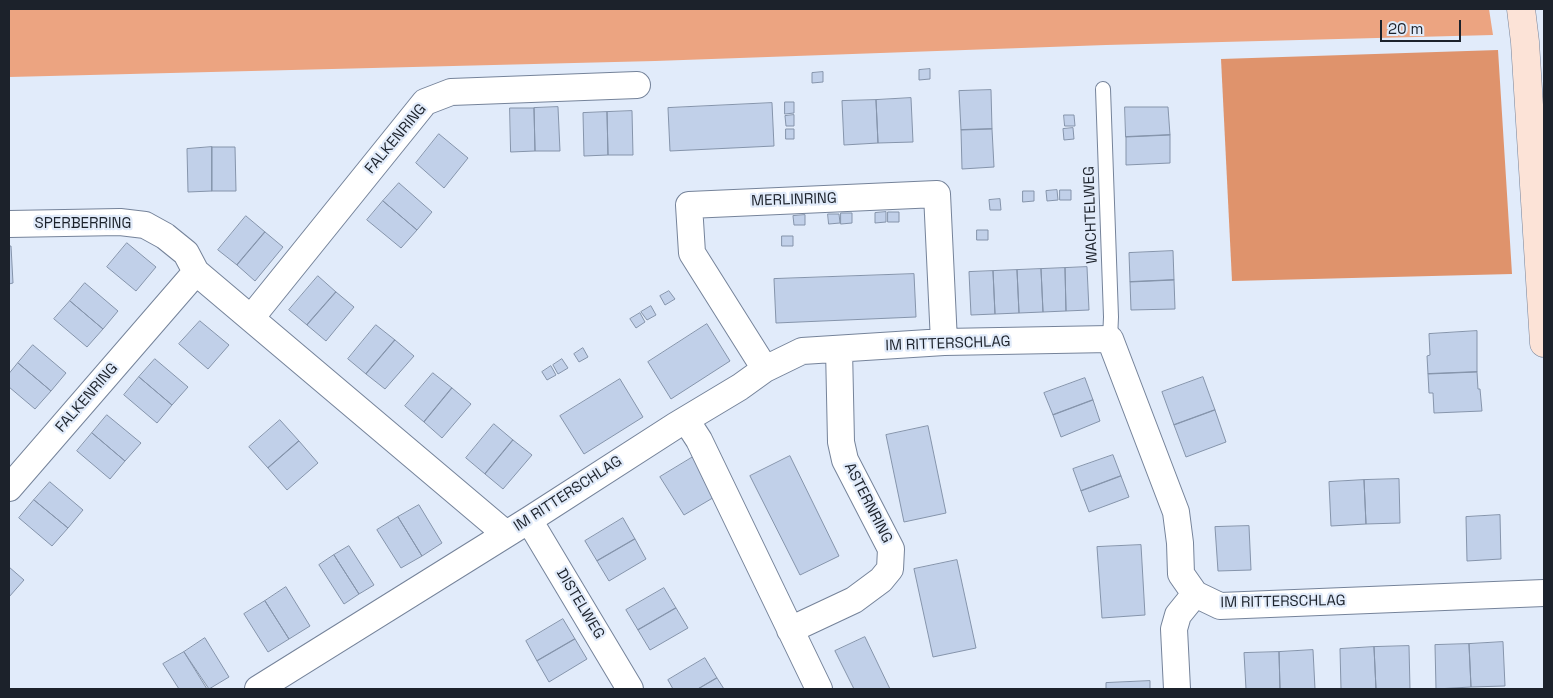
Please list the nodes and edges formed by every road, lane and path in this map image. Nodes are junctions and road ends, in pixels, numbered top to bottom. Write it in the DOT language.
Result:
graph roads {
  1 [pos="1520,9"];
  2 [pos="637,85"];
  3 [pos="1103,89"];
  4 [pos="9,224"];
  5 [pos="196,272"];
  6 [pos="251,318"];
  7 [pos="1110,339"];
  8 [pos="944,342"];
  9 [pos="1544,343"];
  10 [pos="839,349"];
  11 [pos="765,369"];
  12 [pos="686,420"];
  13 [pos="9,488"];
  14 [pos="529,520"];
  15 [pos="506,534"];
  16 [pos="1544,593"];
  17 [pos="1195,594"];
  18 [pos="790,630"];
  19 [pos="261,688"];
  20 [pos="630,689"];
  21 [pos="819,689"];
  22 [pos="1177,689"];
  1 -- 9 [label="street"];
  2 -- 6 [label="street, FALKENRING"];
  3 -- 7 [label="lane, WACHTELWEG"];
  4 -- 5 [label="street, SPERBERRING"];
  5 -- 6 [label="street"];
  5 -- 13 [label="street, FALKENRING"];
  6 -- 15 [label="street"];
  7 -- 8 [label="street, IM RITTERSCHLAG"];
  7 -- 17 [label="street, IM RITTERSCHLAG"];
  8 -- 10 [label="street, IM RITTERSCHLAG"];
  8 -- 11 [label="street, MERLINRING"];
  10 -- 11 [label="street, IM RITTERSCHLAG"];
  10 -- 18 [label="street, ASTERNRING"];
  11 -- 12 [label="street, IM RITTERSCHLAG"];
  12 -- 14 [label="street, IM RITTERSCHLAG"];
  12 -- 18 [label="street"];
  14 -- 15 [label="street, IM RITTERSCHLAG"];
  14 -- 20 [label="street, DISTELWEG"];
  15 -- 19 [label="street, IM RITTERSCHLAG"];
  16 -- 17 [label="street, IM RITTERSCHLAG"];
  17 -- 22 [label="street"];
  18 -- 21 [label="street"];
}
